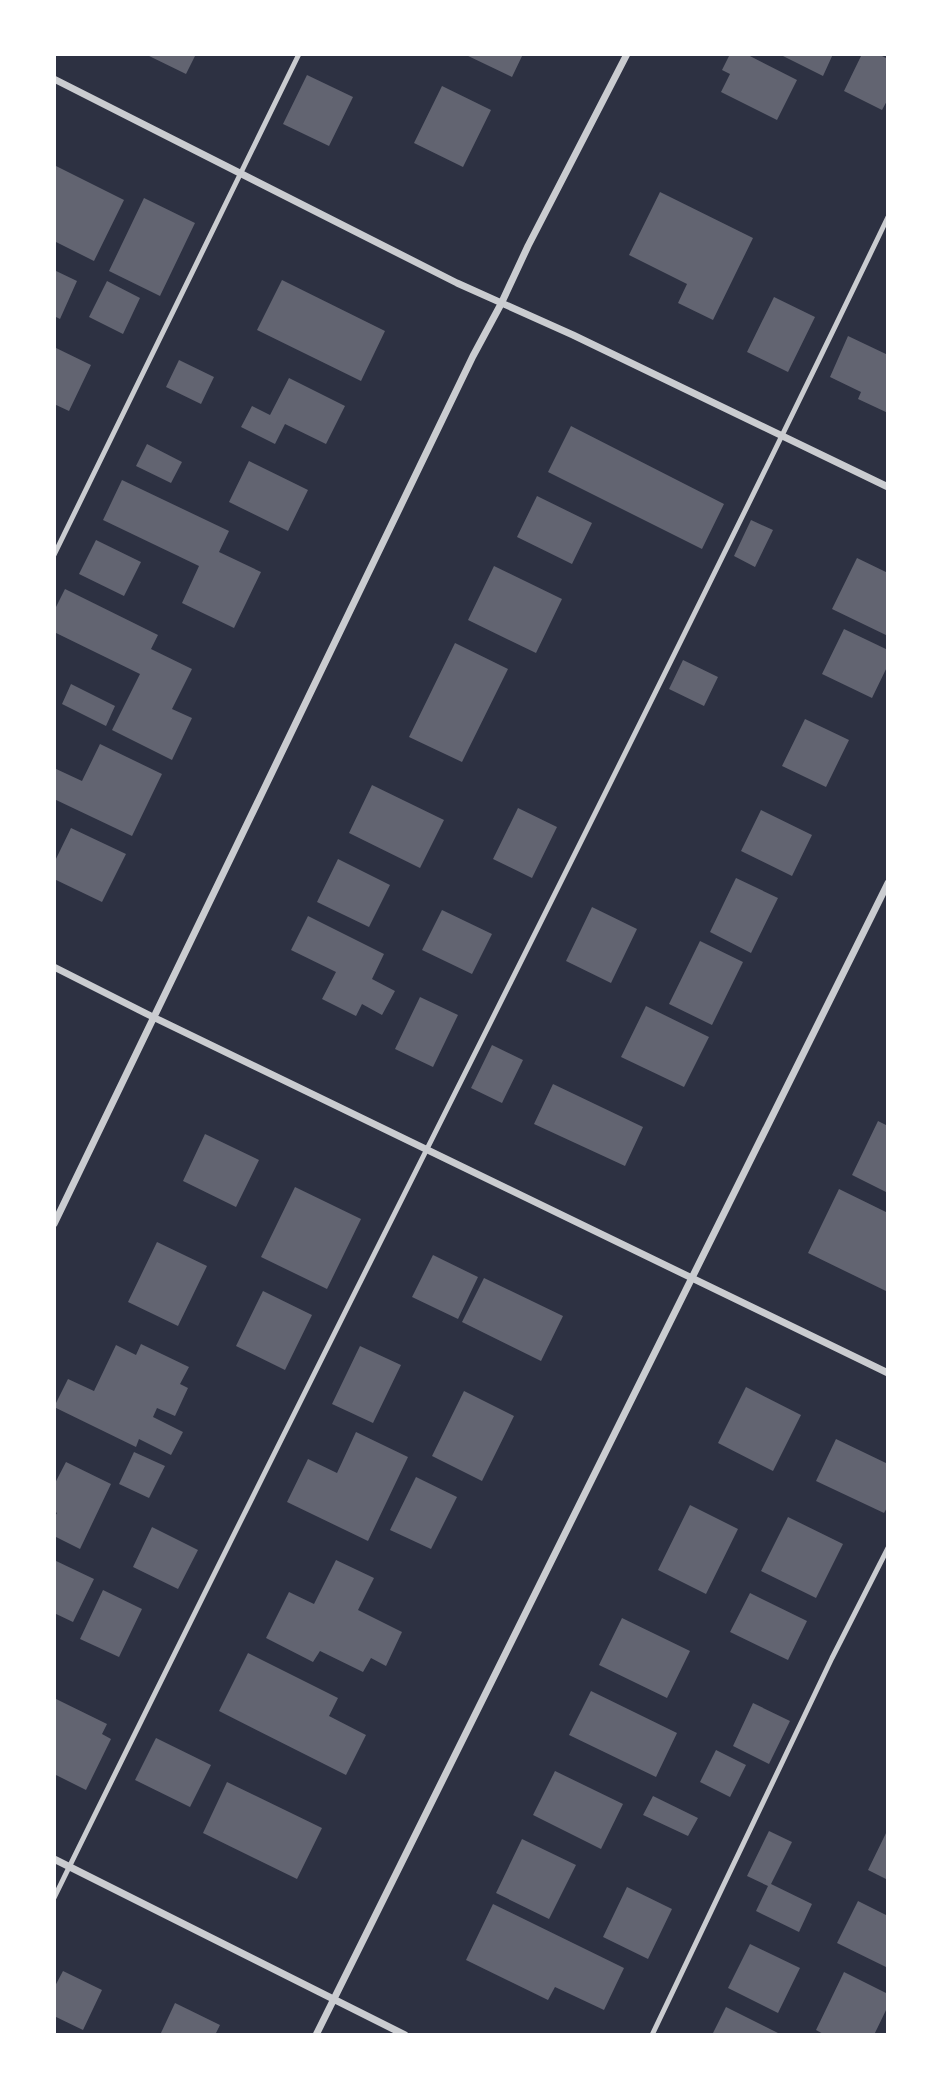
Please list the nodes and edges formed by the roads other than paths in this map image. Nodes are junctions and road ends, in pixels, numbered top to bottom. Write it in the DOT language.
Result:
graph roads {
  1 [pos="299,54"];
  2 [pos="627,54"];
  3 [pos="54,79"];
  4 [pos="240,172"];
  5 [pos="888,217"];
  6 [pos="501,304"];
  7 [pos="782,437"];
  8 [pos="888,487"];
  9 [pos="54,555"];
  10 [pos="888,883"];
  11 [pos="54,967"];
  12 [pos="155,1018"];
  13 [pos="425,1149"];
  14 [pos="54,1224"];
  15 [pos="691,1276"];
  16 [pos="888,1373"];
  17 [pos="888,1548"];
  18 [pos="54,1859"];
  19 [pos="70,1867"];
  20 [pos="54,1898"];
  21 [pos="333,1999"];
  22 [pos="316,2035"];
  23 [pos="405,2035"];
  24 [pos="652,2035"];
  1 -- 4 [label="lane"];
  2 -- 6 [label="street"];
  3 -- 4 [label="street"];
  4 -- 6 [label="street"];
  4 -- 9 [label="lane"];
  5 -- 7 [label="lane"];
  6 -- 7 [label="street"];
  6 -- 12 [label="street"];
  7 -- 8 [label="street"];
  7 -- 13 [label="lane"];
  10 -- 15 [label="street"];
  11 -- 12 [label="street"];
  12 -- 13 [label="street"];
  12 -- 14 [label="street"];
  13 -- 15 [label="street"];
  13 -- 19 [label="lane"];
  15 -- 16 [label="street"];
  15 -- 21 [label="street"];
  17 -- 24 [label="lane"];
  18 -- 19 [label="street"];
  19 -- 20 [label="lane"];
  19 -- 21 [label="street"];
  21 -- 22 [label="street"];
  21 -- 23 [label="street"];
}
